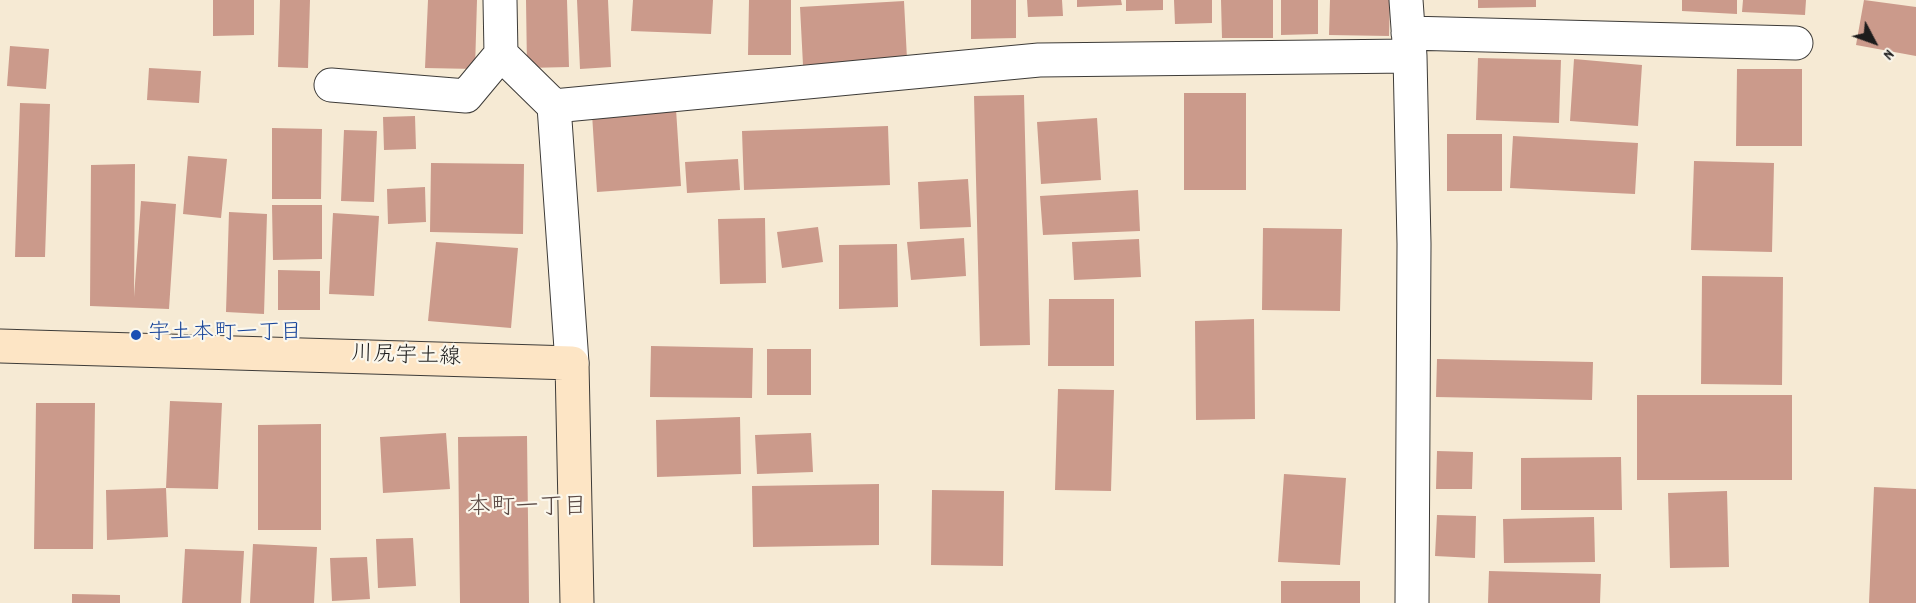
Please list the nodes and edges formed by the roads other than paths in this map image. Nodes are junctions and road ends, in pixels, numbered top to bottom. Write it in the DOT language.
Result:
graph roads {
  1 [pos="500,0"];
  2 [pos="1406,0"];
  3 [pos="1796,43"];
  4 [pos="1409,44"];
  5 [pos="501,54"];
  6 [pos="331,85"];
  7 [pos="554,106"];
  8 [pos="0,346"];
  9 [pos="572,363"];
  10 [pos="577,603"];
  11 [pos="1412,603"];
  1 -- 5 [label="street"];
  2 -- 4 [label="street"];
  3 -- 4 [label="street"];
  4 -- 7 [label="street"];
  4 -- 11 [label="street"];
  5 -- 6 [label="street"];
  5 -- 7 [label="street"];
  7 -- 9 [label="street"];
  8 -- 9 [label="main road, 川尻宇土線"];
  9 -- 10 [label="main road"];
}
